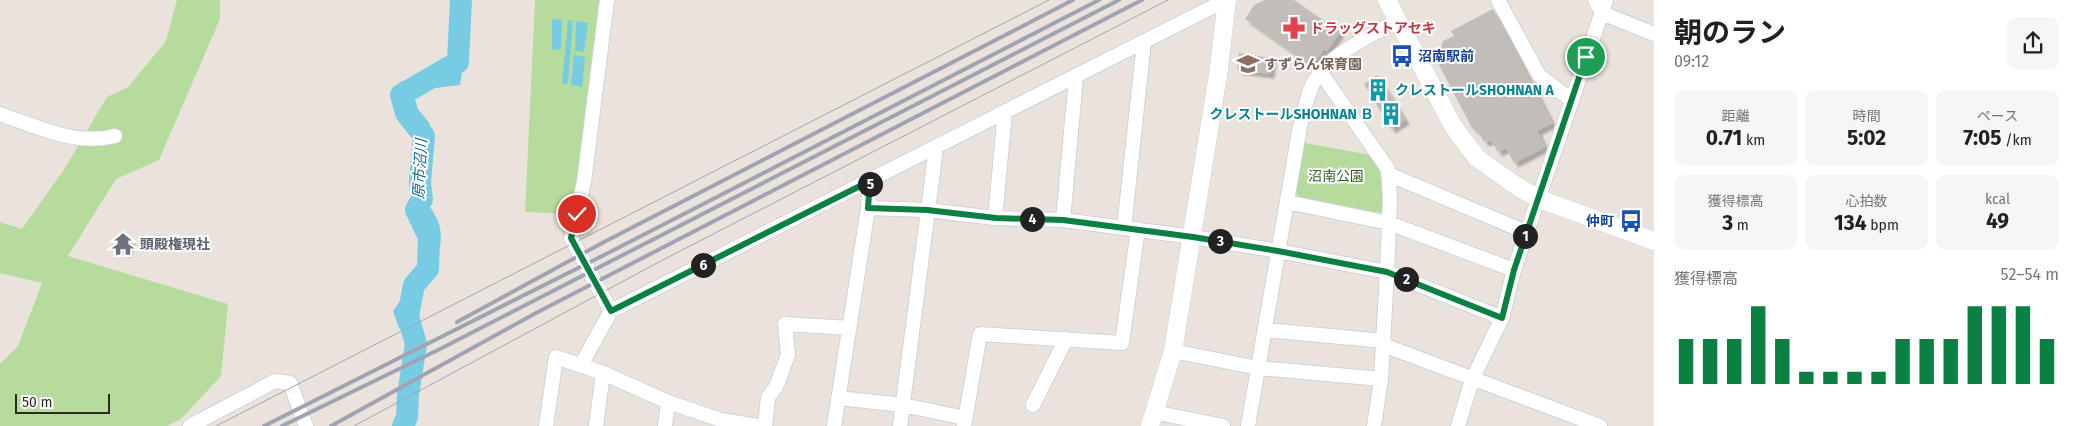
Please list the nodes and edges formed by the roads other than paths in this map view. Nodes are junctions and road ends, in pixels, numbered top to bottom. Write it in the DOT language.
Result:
graph roads {
  1 [pos="607,0"];
  2 [pos="1227,0"];
  3 [pos="1387,0"];
  4 [pos="1498,0"];
  5 [pos="1595,0"];
  6 [pos="1604,7"];
  7 [pos="1398,20"];
  8 [pos="1654,34"];
  9 [pos="1144,42"];
  10 [pos="1321,73"];
  11 [pos="1076,77"];
  12 [pos="1571,100"];
  13 [pos="1005,112"];
  14 [pos="0,114"];
  15 [pos="115,136"];
  16 [pos="936,148"];
  17 [pos="1388,174"];
  18 [pos="870,181"];
  19 [pos="1538,198"];
  20 [pos="1287,202"];
  21 [pos="868,208"];
  22 [pos="927,210"];
  23 [pos="996,218"];
  24 [pos="1063,220"];
  25 [pos="1389,223"];
  26 [pos="1124,228"];
  27 [pos="1138,229"];
  28 [pos="1526,232"];
  29 [pos="1193,237"];
  30 [pos="1654,241"];
  31 [pos="1278,251"];
  32 [pos="1514,270"];
  33 [pos="1387,272"];
  34 [pos="611,311"];
  35 [pos="1502,318"];
  36 [pos="849,328"];
  37 [pos="1266,330"];
  38 [pos="1066,339"];
  39 [pos="1384,343"];
  40 [pos="1173,351"];
  41 [pos="581,365"];
  42 [pos="1258,368"];
  43 [pos="603,373"];
  44 [pos="1382,379"];
  45 [pos="1472,380"];
  46 [pos="838,398"];
  47 [pos="668,402"];
  48 [pos="903,405"];
  49 [pos="1033,405"];
  50 [pos="1152,419"];
  51 [pos="964,422"];
  52 [pos="721,423"];
  53 [pos="190,426"];
  54 [pos="306,426"];
  55 [pos="546,426"];
  56 [pos="596,426"];
  57 [pos="665,426"];
  58 [pos="758,426"];
  59 [pos="765,426"];
  60 [pos="834,426"];
  61 [pos="900,426"];
  62 [pos="1223,426"];
  63 [pos="1248,426"];
  64 [pos="1374,426"];
  65 [pos="1458,426"];
  66 [pos="1600,426"];
  1 -- 34 [label="street"];
  2 -- 9 [label="street"];
  2 -- 29 [label="street"];
  3 -- 7 [label="street"];
  4 -- 12 [label="street"];
  5 -- 6 [label="street"];
  6 -- 8 [label="street"];
  6 -- 12 [label="street"];
  7 -- 10 [label="street"];
  7 -- 19 [label="street"];
  9 -- 11 [label="street"];
  9 -- 26 [label="street"];
  10 -- 17 [label="street"];
  10 -- 20 [label="street"];
  11 -- 13 [label="street"];
  11 -- 24 [label="street"];
  12 -- 19 [label="street"];
  13 -- 16 [label="street"];
  13 -- 23 [label="street"];
  14 -- 15 [label="street"];
  16 -- 18 [label="street"];
  16 -- 22 [label="street"];
  17 -- 25 [label="street"];
  17 -- 28 [label="street"];
  18 -- 21 [label="street"];
  18 -- 34 [label="street"];
  19 -- 28 [label="street"];
  19 -- 30 [label="street"];
  20 -- 25 [label="street"];
  20 -- 31 [label="street"];
  21 -- 22 [label="street"];
  21 -- 36 [label="street"];
  22 -- 23 [label="street"];
  22 -- 48 [label="street"];
  23 -- 24 [label="street"];
  24 -- 26 [label="street"];
  25 -- 32 [label="street"];
  25 -- 33 [label="street"];
  26 -- 27 [label="street"];
  27 -- 29 [label="street"];
  27 -- 38 [label="street"];
  28 -- 32 [label="street"];
  29 -- 31 [label="street"];
  29 -- 40 [label="street"];
  31 -- 33 [label="street"];
  31 -- 37 [label="street"];
  32 -- 35 [label="street"];
  33 -- 35 [label="street"];
  33 -- 39 [label="street"];
  34 -- 41 [label="street"];
  35 -- 45 [label="street"];
  36 -- 46 [label="street"];
  36 -- 59 [label="street"];
  37 -- 39 [label="street"];
  37 -- 42 [label="street"];
  38 -- 49 [label="street"];
  38 -- 51 [label="street"];
  39 -- 44 [label="street"];
  39 -- 45 [label="street"];
  40 -- 42 [label="street"];
  40 -- 50 [label="street"];
  41 -- 43 [label="street"];
  41 -- 55 [label="street"];
  42 -- 44 [label="street"];
  42 -- 63 [label="street"];
  43 -- 47 [label="street"];
  43 -- 56 [label="street"];
  44 -- 64 [label="street"];
  45 -- 65 [label="street"];
  45 -- 66 [label="street"];
  46 -- 48 [label="street"];
  46 -- 60 [label="street"];
  47 -- 52 [label="street"];
  47 -- 57 [label="street"];
  48 -- 51 [label="street"];
  48 -- 61 [label="street"];
  50 -- 62 [label="street"];
  52 -- 58 [label="street"];
  53 -- 54 [label="street"];
}
